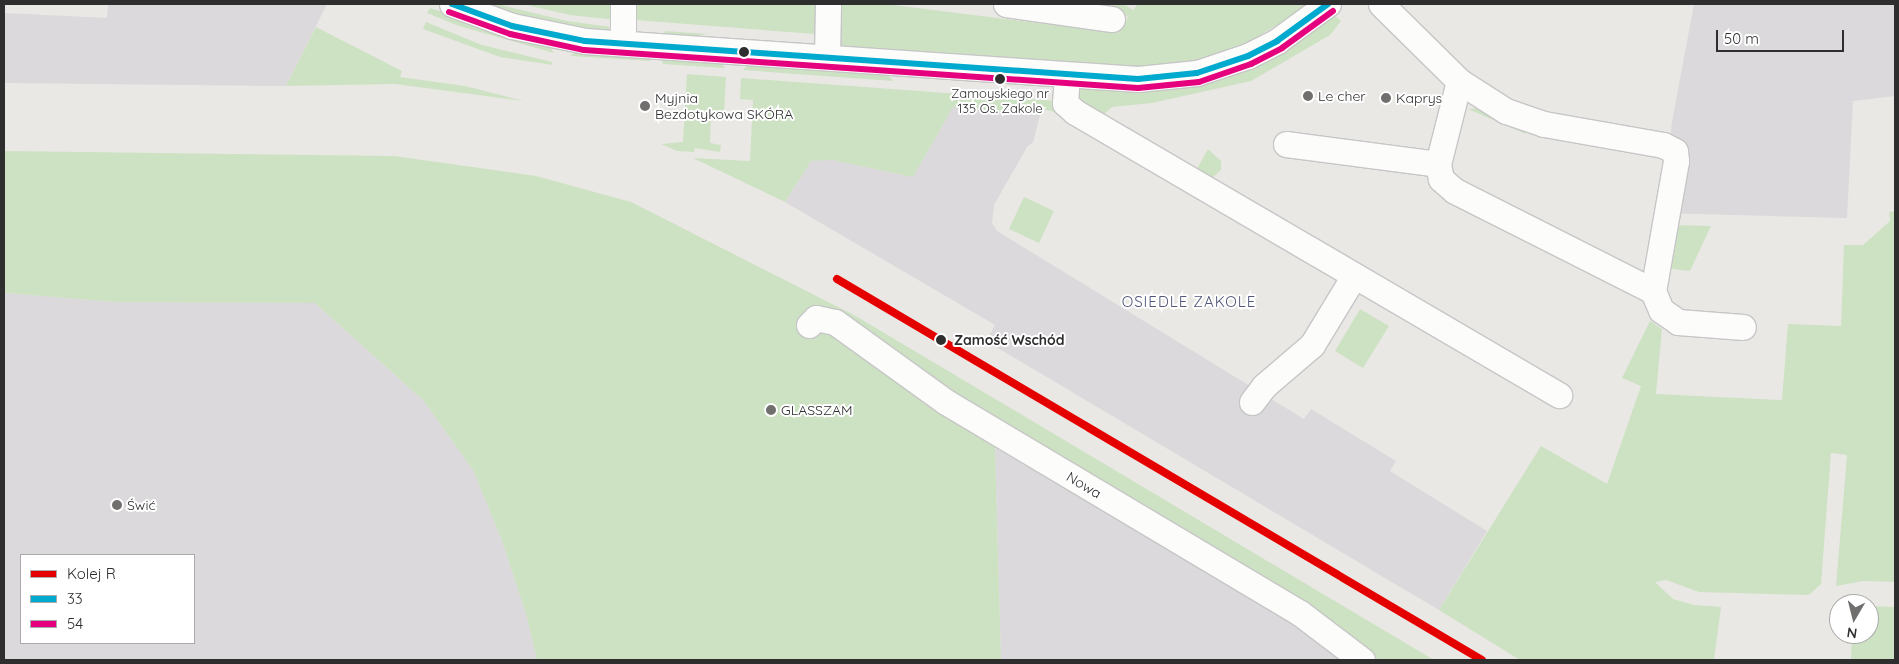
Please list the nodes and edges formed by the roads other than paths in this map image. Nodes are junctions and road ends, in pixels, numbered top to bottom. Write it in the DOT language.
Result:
graph roads {
  1 [pos="452,4"];
  2 [pos="623,4"];
  3 [pos="828,4"];
  4 [pos="1006,4"];
  5 [pos="1328,4"];
  6 [pos="1382,4"];
  7 [pos="1112,19"];
  8 [pos="623,43"];
  9 [pos="827,57"];
  10 [pos="1067,75"];
  11 [pos="1459,81"];
  12 [pos="1286,144"];
  13 [pos="1438,164"];
  14 [pos="1354,276"];
  15 [pos="1653,291"];
  16 [pos="809,324"];
  17 [pos="1743,328"];
  18 [pos="1559,395"];
  19 [pos="1252,402"];
  20 [pos="1362,660"];
  1 -- 8 [label="street"];
  2 -- 8 [label="street"];
  3 -- 9 [label="street"];
  4 -- 7 [label="street"];
  5 -- 10 [label="street"];
  6 -- 11 [label="street"];
  8 -- 9 [label="street"];
  9 -- 10 [label="street"];
  10 -- 14 [label="street"];
  11 -- 13 [label="street"];
  11 -- 15 [label="street"];
  12 -- 13 [label="street"];
  13 -- 15 [label="street"];
  14 -- 18 [label="street"];
  14 -- 19 [label="street"];
  15 -- 17 [label="street"];
  16 -- 20 [label="street, Nowa"];
}
